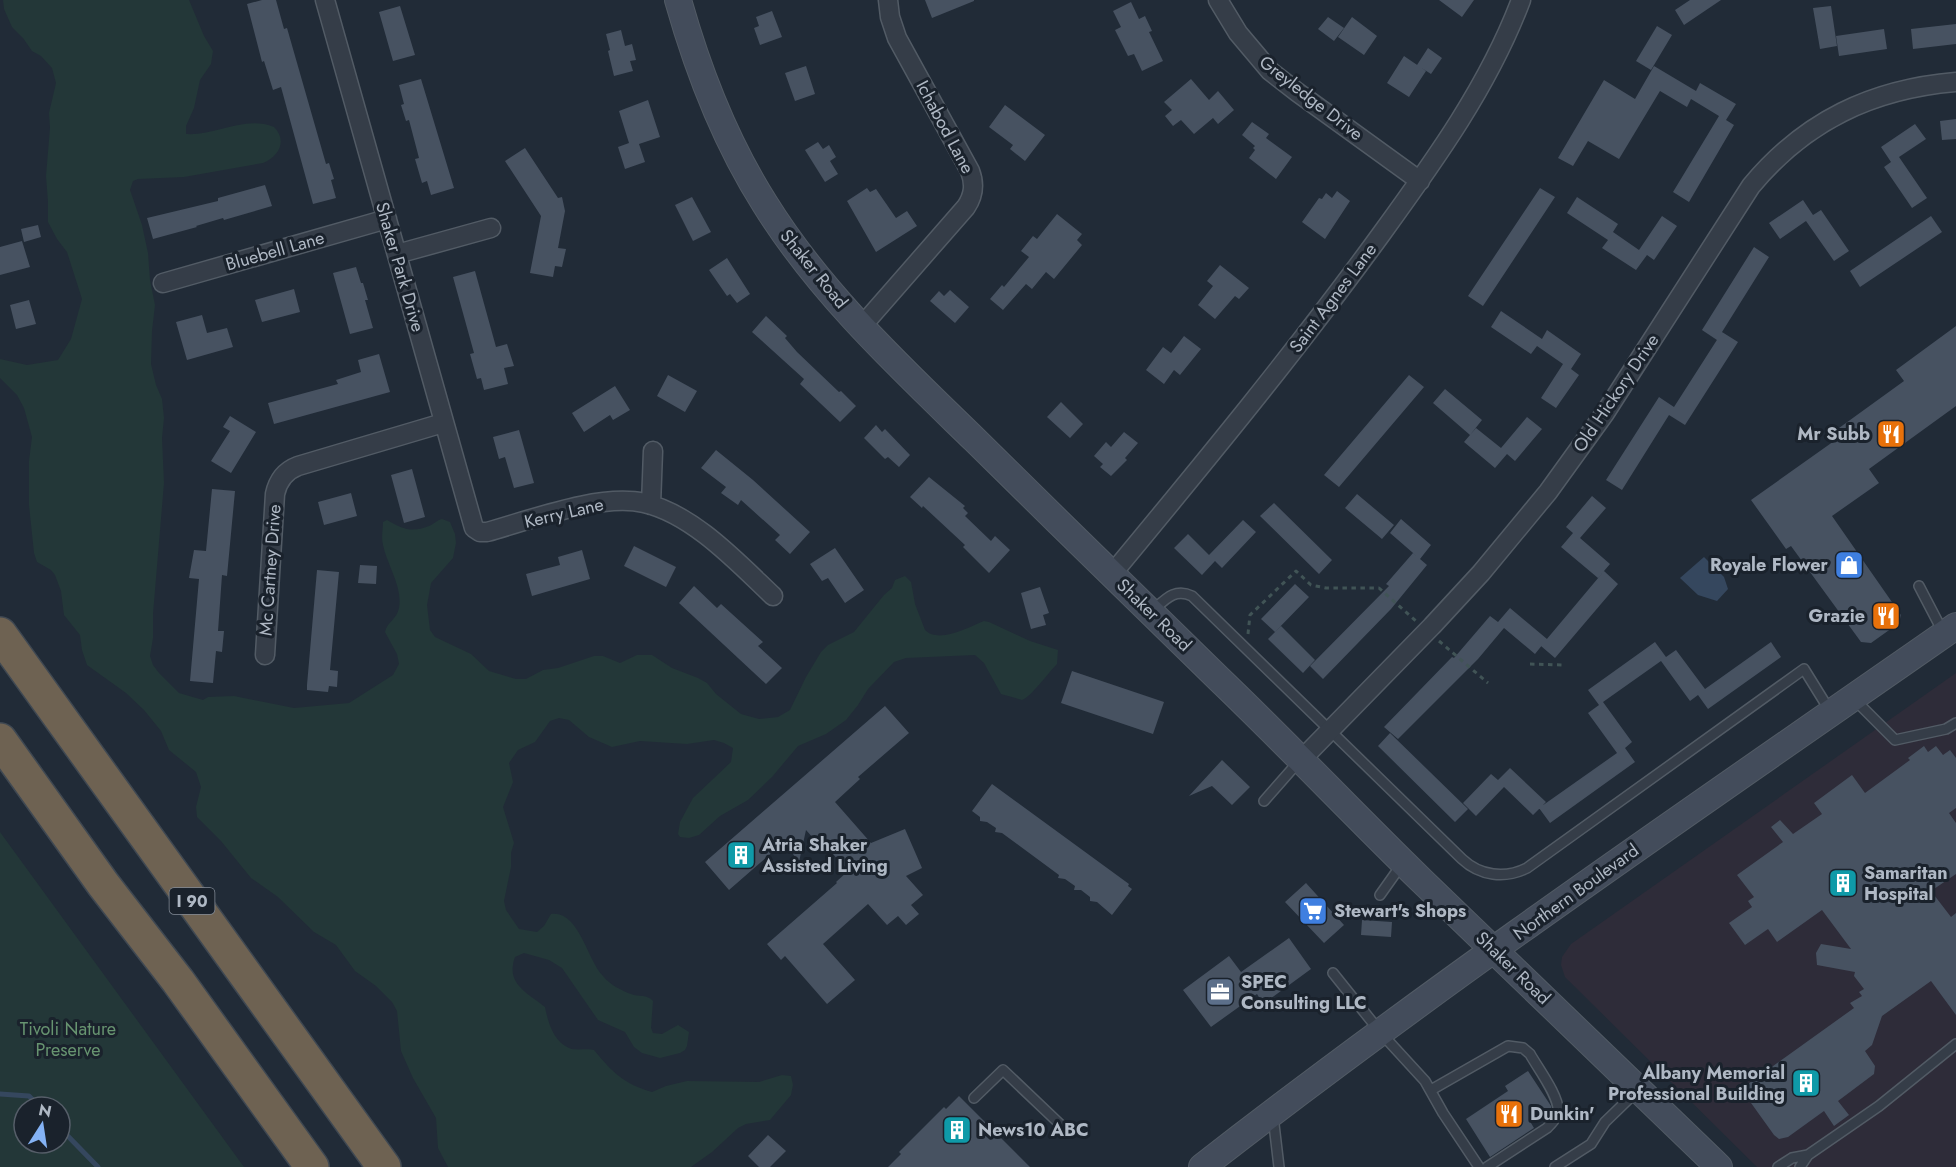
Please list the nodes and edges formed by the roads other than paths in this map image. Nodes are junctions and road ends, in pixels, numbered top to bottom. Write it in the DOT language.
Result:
graph roads {
  1 [pos="325,0"];
  2 [pos="678,0"];
  3 [pos="888,0"];
  4 [pos="1218,0"];
  5 [pos="1521,0"];
  6 [pos="1956,82"];
  7 [pos="1420,181"];
  8 [pos="387,219"];
  9 [pos="491,228"];
  10 [pos="397,255"];
  11 [pos="163,283"];
  12 [pos="862,326"];
  13 [pos="443,423"];
  14 [pos="652,451"];
  15 [pos="651,505"];
  16 [pos="478,531"];
  17 [pos="1112,574"];
  18 [pos="1918,586"];
  19 [pos="773,596"];
  20 [pos="1151,612"];
  21 [pos="1950,630"];
  22 [pos="2,639"];
  23 [pos="265,655"];
  24 [pos="1852,698"];
  25 [pos="1831,713"];
  26 [pos="1956,723"];
  27 [pos="1329,729"];
  28 [pos="0,740"];
  29 [pos="1301,759"];
  30 [pos="1264,801"];
  31 [pos="1403,862"];
  32 [pos="103,884"];
  33 [pos="1380,895"];
  34 [pos="1495,950"];
  35 [pos="1333,973"];
  36 [pos="1381,1033"];
  37 [pos="1956,1044"];
  38 [pos="1431,1090"];
  39 [pos="1639,1090"];
  40 [pos="974,1098"];
  41 [pos="1273,1113"];
  42 [pos="1063,1127"];
  43 [pos="1808,1155"];
  44 [pos="289,1167"];
  45 [pos="312,1167"];
  46 [pos="384,1167"];
  47 [pos="1203,1167"];
  48 [pos="1279,1167"];
  49 [pos="1479,1167"];
  50 [pos="1487,1167"];
  51 [pos="1555,1167"];
  52 [pos="1719,1167"];
  53 [pos="1778,1167"];
  54 [pos="1800,1167"];
  1 -- 8 [label="street, Shaker Park Drive"];
  2 -- 12 [label="main road, Shaker Road"];
  3 -- 12 [label="street, Ichabod Lane"];
  4 -- 7 [label="street, Greyledge Drive"];
  5 -- 7 [label="street, Saint Agnes Lane"];
  6 -- 27 [label="street, Old Hickory Drive"];
  7 -- 17 [label="street, Saint Agnes Lane"];
  8 -- 10 [label="street, Shaker Park Drive"];
  8 -- 11 [label="street, Bluebell Lane"];
  9 -- 10 [label="street"];
  10 -- 13 [label="street, Shaker Park Drive"];
  12 -- 17 [label="main road, Shaker Road"];
  13 -- 16 [label="street, Shaker Park Drive"];
  13 -- 23 [label="street, Mc Cartney Drive"];
  14 -- 15 [label="street"];
  15 -- 16 [label="street, Kerry Lane"];
  15 -- 19 [label="street, Kerry Lane"];
  17 -- 20 [label="main road, Shaker Road"];
  18 -- 21 [label="lane"];
  20 -- 27 [label="lane"];
  20 -- 29 [label="main road, Shaker Road"];
  21 -- 24 [label="main road, Northern Boulevard"];
  22 -- 46 [label="highway, I 90"];
  24 -- 25 [label="main road, Northern Boulevard"];
  24 -- 26 [label="lane"];
  25 -- 27 [label="lane"];
  25 -- 34 [label="main road, Northern Boulevard"];
  27 -- 29 [label="street, Old Hickory Drive"];
  28 -- 32 [label="highway"];
  29 -- 30 [label="lane"];
  29 -- 31 [label="main road, Shaker Road"];
  31 -- 33 [label="lane"];
  31 -- 34 [label="main road, Shaker Road"];
  32 -- 44 [label="highway"];
  32 -- 45 [label="highway"];
  34 -- 36 [label="main road, Northern Boulevard"];
  34 -- 39 [label="main road, Shaker Road"];
  35 -- 36 [label="lane"];
  36 -- 38 [label="lane"];
  36 -- 41 [label="main road, Northern Boulevard"];
  37 -- 43 [label="lane"];
  38 -- 49 [label="lane"];
  38 -- 50 [label="lane"];
  39 -- 51 [label="lane"];
  39 -- 52 [label="main road, Shaker Road"];
  40 -- 42 [label="lane"];
  41 -- 47 [label="main road, Northern Boulevard"];
  41 -- 48 [label="lane"];
  43 -- 53 [label="lane"];
  43 -- 54 [label="lane"];
}
